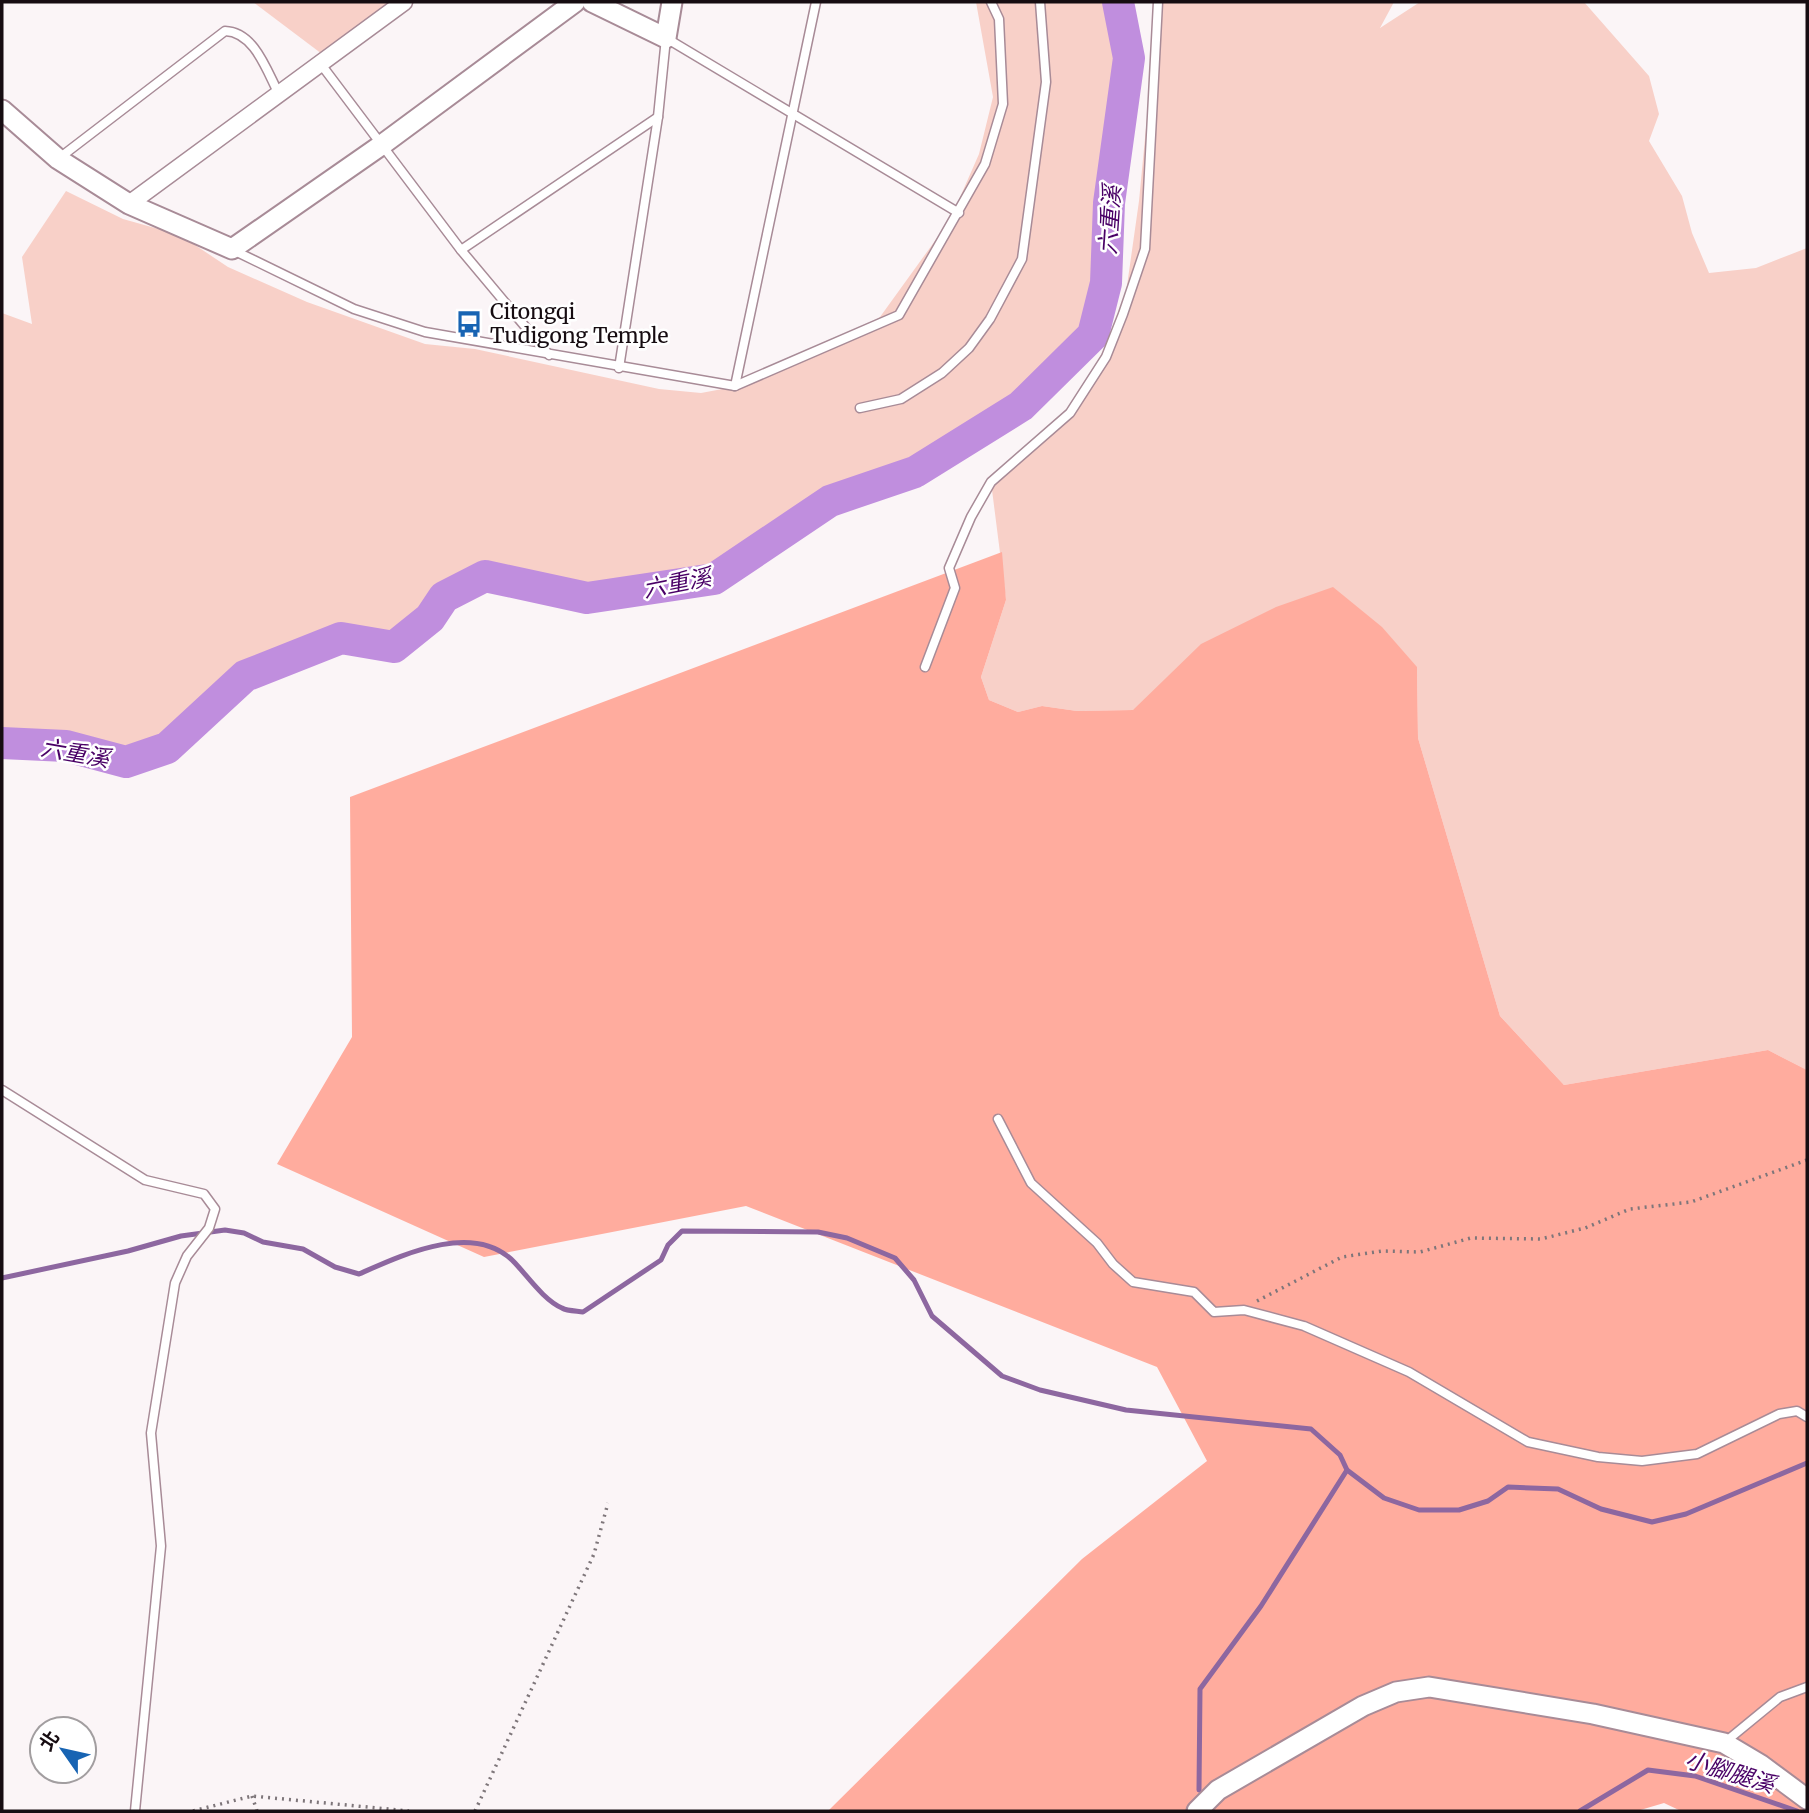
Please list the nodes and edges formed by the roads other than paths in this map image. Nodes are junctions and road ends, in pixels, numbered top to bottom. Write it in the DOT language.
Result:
graph roads {
  1 [pos="404,2"];
  2 [pos="575,2"];
  3 [pos="592,2"];
  4 [pos="672,2"];
  5 [pos="816,2"];
  6 [pos="991,2"];
  7 [pos="1040,2"];
  8 [pos="1158,2"];
  9 [pos="666,38"];
  10 [pos="320,62"];
  11 [pos="279,94"];
  12 [pos="2,110"];
  13 [pos="793,113"];
  14 [pos="658,117"];
  15 [pos="383,144"];
  16 [pos="58,159"];
  17 [pos="129,204"];
  18 [pos="959,213"];
  19 [pos="232,249"];
  20 [pos="461,250"];
  21 [pos="549,355"];
  22 [pos="619,368"];
  23 [pos="735,386"];
  24 [pos="860,408"];
  25 [pos="925,667"];
  26 [pos="2,1090"];
  27 [pos="999,1119"];
  28 [pos="1807,1417"];
  29 [pos="1807,1687"];
  30 [pos="1724,1743"];
  31 [pos="1807,1799"];
  32 [pos="135,1811"];
  33 [pos="1197,1811"];
  1 -- 10 [label="street"];
  2 -- 15 [label="street"];
  3 -- 9 [label="street"];
  4 -- 9 [label="street"];
  5 -- 13 [label="lane"];
  6 -- 18 [label="lane"];
  7 -- 24 [label="lane"];
  8 -- 25 [label="lane"];
  9 -- 13 [label="lane"];
  9 -- 14 [label="lane"];
  10 -- 11 [label="street"];
  10 -- 15 [label="lane"];
  11 -- 16 [label="lane"];
  11 -- 17 [label="street"];
  12 -- 16 [label="street"];
  13 -- 18 [label="lane"];
  13 -- 23 [label="lane"];
  14 -- 20 [label="lane"];
  14 -- 22 [label="lane"];
  15 -- 19 [label="street"];
  15 -- 20 [label="lane"];
  16 -- 17 [label="street"];
  17 -- 19 [label="street"];
  18 -- 23 [label="lane"];
  19 -- 21 [label="lane"];
  20 -- 21 [label="lane"];
  21 -- 22 [label="lane"];
  22 -- 23 [label="lane"];
  26 -- 32 [label="lane"];
  27 -- 28 [label="lane"];
  29 -- 30 [label="lane"];
  30 -- 31 [label="street"];
  30 -- 33 [label="street"];
}
